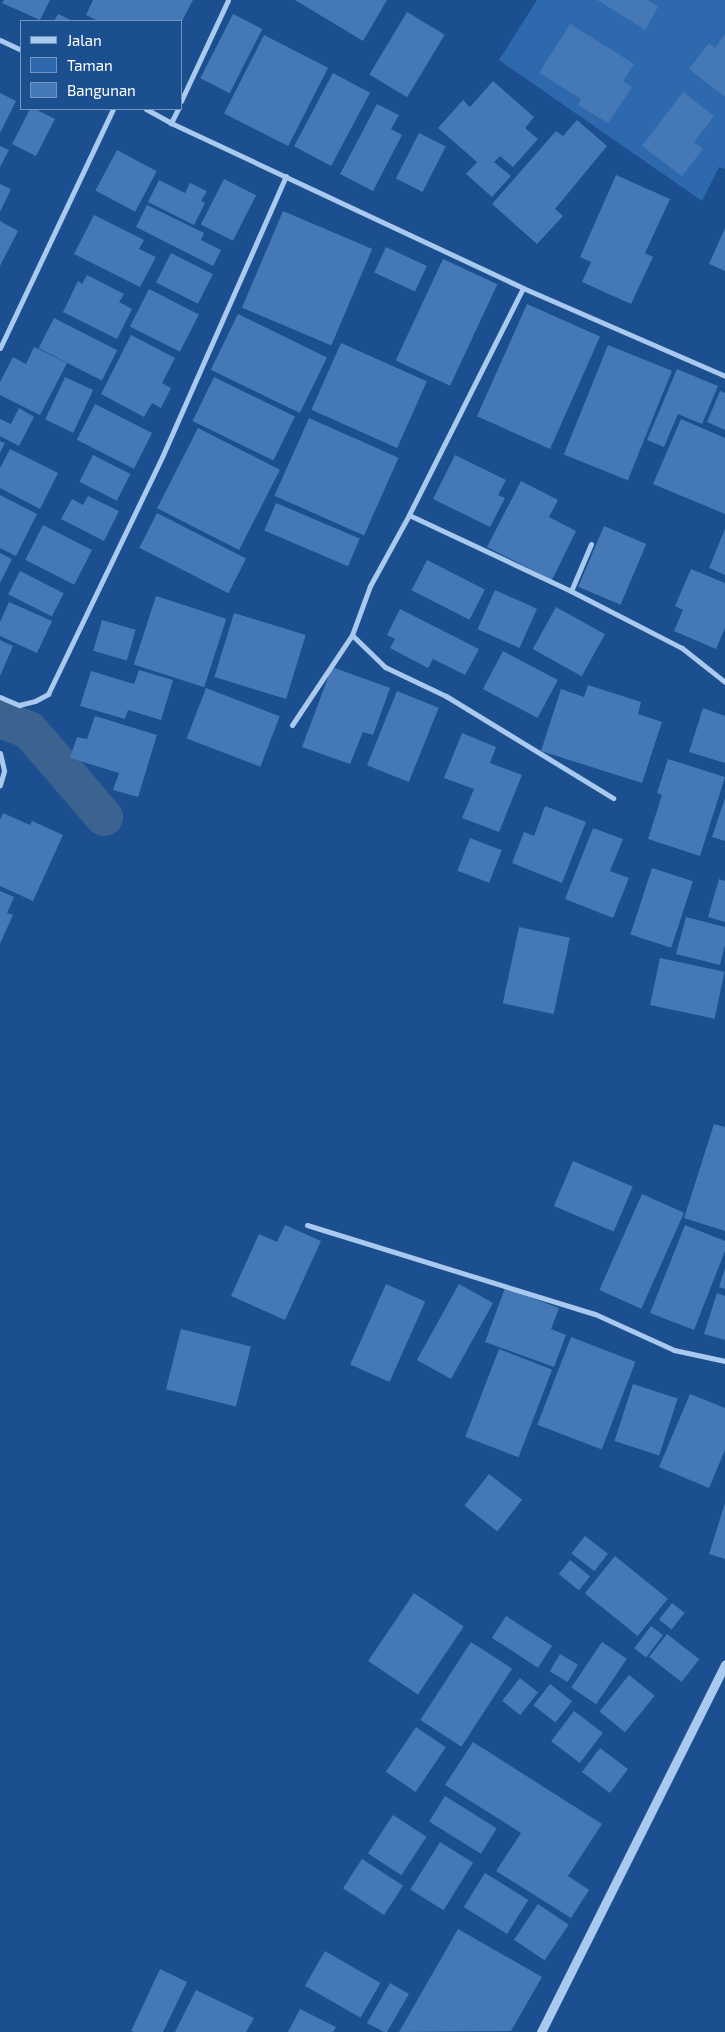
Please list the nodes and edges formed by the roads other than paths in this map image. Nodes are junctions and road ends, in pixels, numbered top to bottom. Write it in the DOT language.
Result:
graph roads {
  1 [pos="228,0"];
  2 [pos="0,40"];
  3 [pos="20,50"];
  4 [pos="182,99"];
  5 [pos="113,110"];
  6 [pos="148,110"];
  7 [pos="178,110"];
  8 [pos="171,123"];
  9 [pos="286,176"];
  10 [pos="523,288"];
  11 [pos="0,348"];
  12 [pos="725,376"];
  13 [pos="409,515"];
  14 [pos="591,544"];
  15 [pos="571,591"];
  16 [pos="352,635"];
  17 [pos="725,682"];
  18 [pos="0,697"];
  19 [pos="292,725"];
  20 [pos="0,753"];
  21 [pos="0,785"];
  22 [pos="613,798"];
  23 [pos="307,1225"];
  24 [pos="725,1361"];
  25 [pos="725,1664"];
  26 [pos="542,2032"];
  1 -- 4 [label="street"];
  2 -- 3 [label="street"];
  5 -- 11 [label="street"];
  6 -- 8 [label="street"];
  7 -- 8 [label="street"];
  8 -- 9 [label="street"];
  9 -- 10 [label="street"];
  9 -- 18 [label="street"];
  10 -- 12 [label="street"];
  10 -- 13 [label="street"];
  13 -- 15 [label="street"];
  13 -- 16 [label="street"];
  14 -- 15 [label="street"];
  15 -- 17 [label="street"];
  16 -- 19 [label="street"];
  16 -- 22 [label="street"];
  20 -- 21 [label="street"];
  23 -- 24 [label="street"];
  25 -- 26 [label="street"];
}
